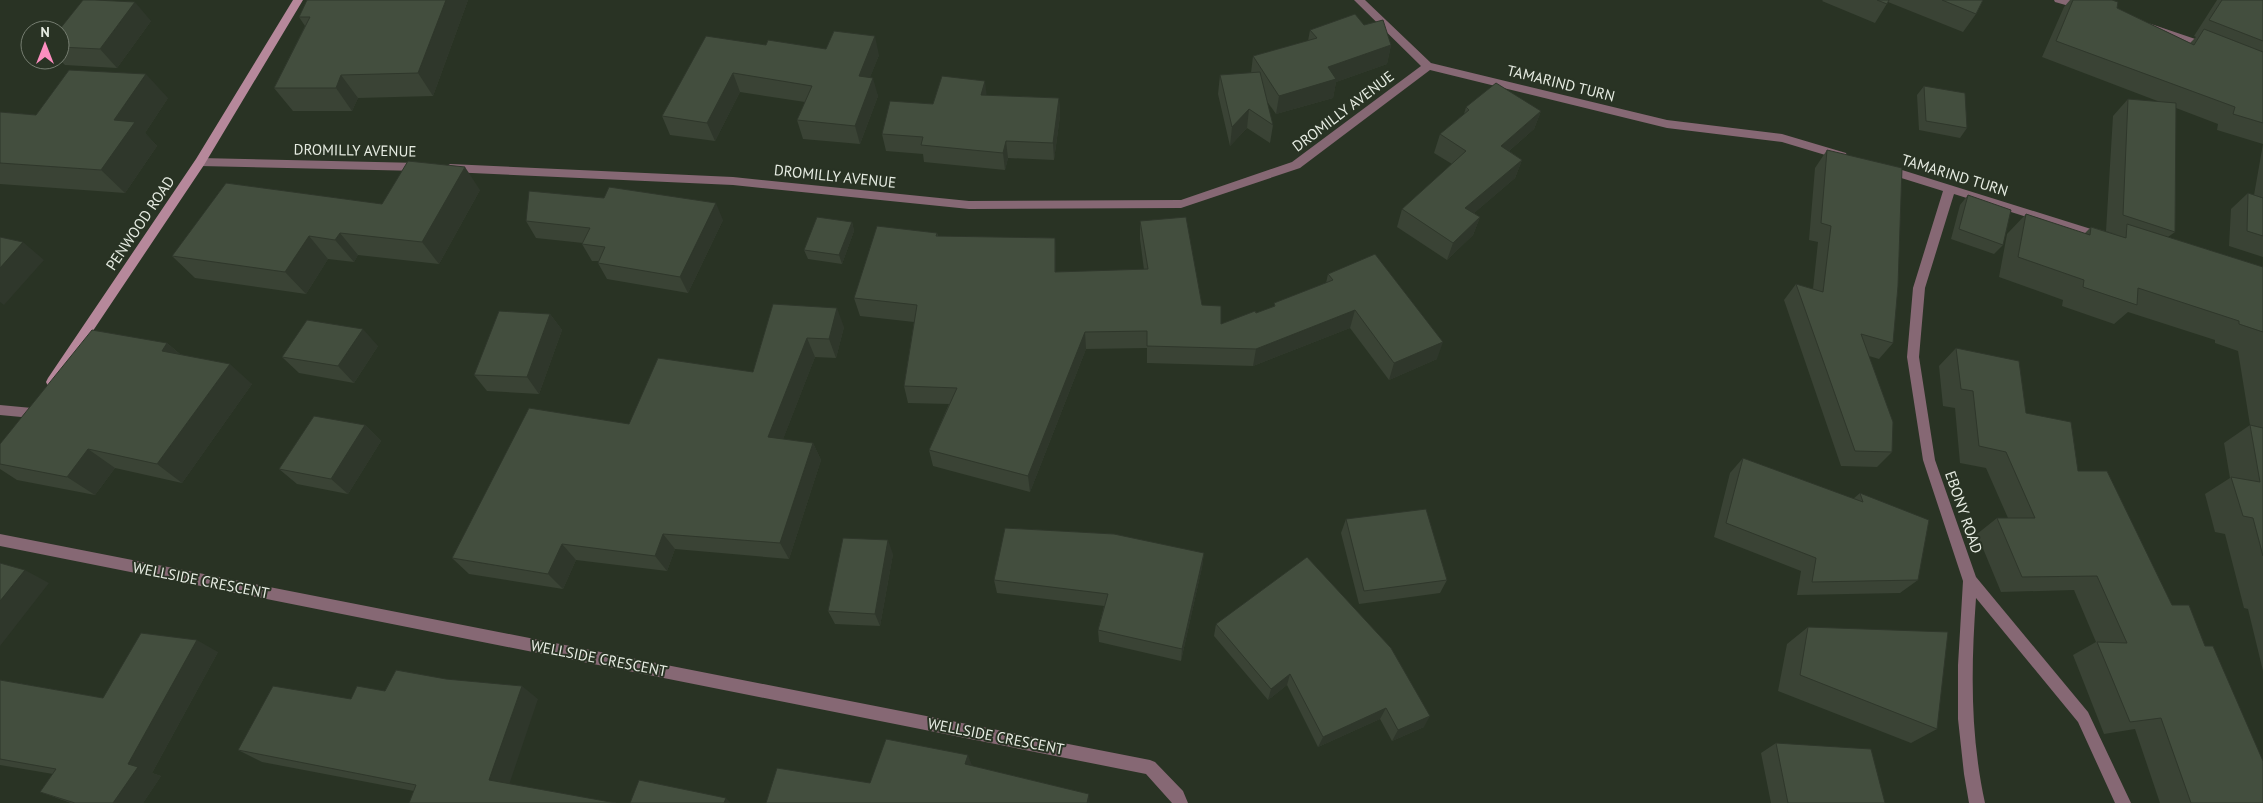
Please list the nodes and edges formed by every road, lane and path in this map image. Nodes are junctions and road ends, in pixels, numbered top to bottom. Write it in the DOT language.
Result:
graph roads {
  1 [pos="298,0"];
  2 [pos="1360,0"];
  3 [pos="2059,0"];
  4 [pos="2096,11"];
  5 [pos="2134,22"];
  6 [pos="2217,51"];
  7 [pos="1428,66"];
  8 [pos="1857,160"];
  9 [pos="200,162"];
  10 [pos="1875,166"];
  11 [pos="1950,188"];
  12 [pos="2111,240"];
  13 [pos="48,388"];
  14 [pos="34,409"];
  15 [pos="0,410"];
  16 [pos="21,428"];
  17 [pos="0,540"];
  18 [pos="1970,581"];
  19 [pos="1180,803"];
  20 [pos="1977,803"];
  21 [pos="2123,803"];
  1 -- 9 [label="street, PENWOOD ROAD"];
  2 -- 7 [label="street"];
  3 -- 4 [label="street"];
  5 -- 6 [label="street"];
  7 -- 8 [label="street, TAMARIND TURN"];
  7 -- 9 [label="street, DROMILLY AVENUE"];
  9 -- 13 [label="street, PENWOOD ROAD"];
  10 -- 11 [label="street, TAMARIND TURN"];
  11 -- 12 [label="street, TAMARIND TURN"];
  11 -- 18 [label="street, EBONY ROAD"];
  14 -- 15 [label="street"];
  14 -- 16 [label="street"];
  17 -- 19 [label="street, WELLSIDE CRESCENT"];
  18 -- 20 [label="street"];
  18 -- 21 [label="street, EBONY ROAD"];
}
